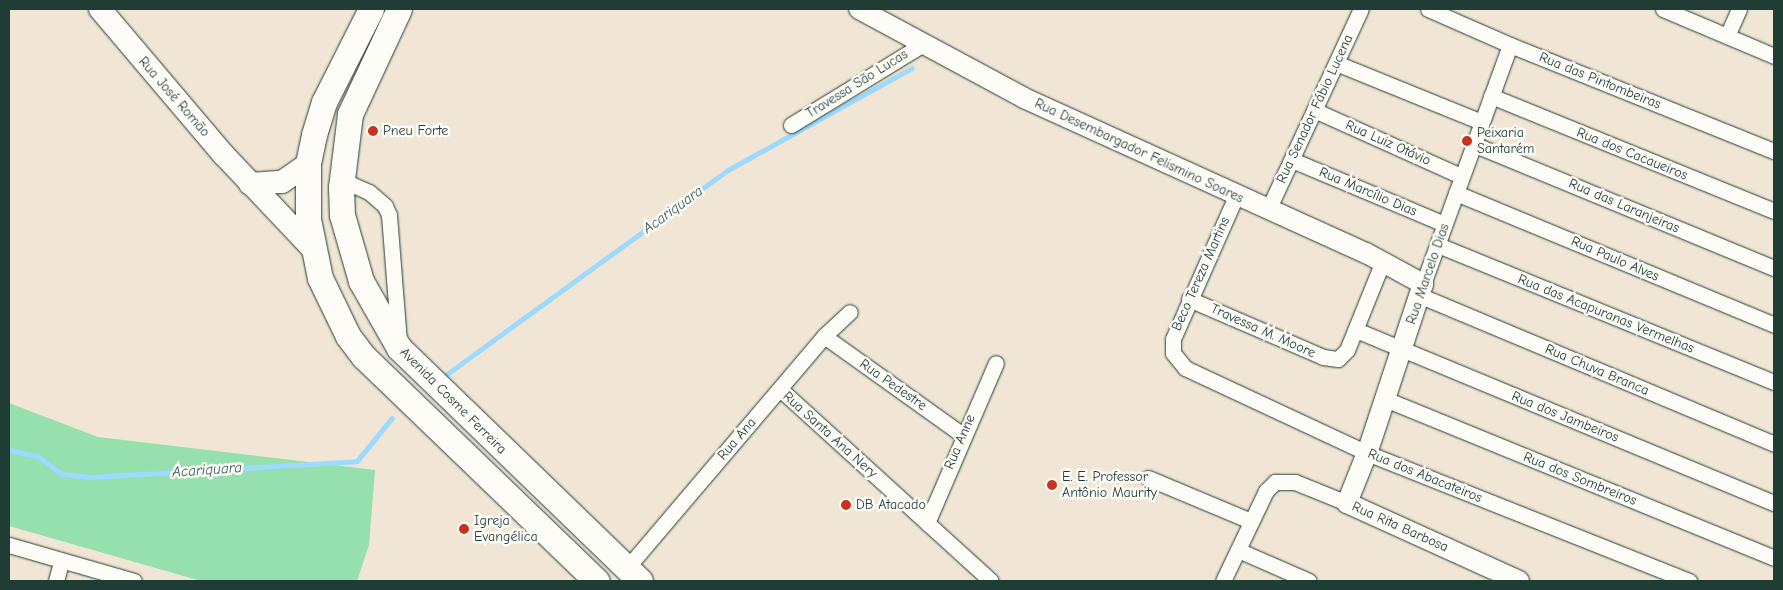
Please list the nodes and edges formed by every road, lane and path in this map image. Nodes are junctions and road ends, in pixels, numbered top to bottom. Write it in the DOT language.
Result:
graph roads {
  1 [pos="371,9"];
  2 [pos="399,9"];
  3 [pos="859,9"];
  4 [pos="1361,9"];
  5 [pos="1428,9"];
  6 [pos="1663,9"];
  7 [pos="1739,9"];
  8 [pos="97,10"];
  9 [pos="1727,36"];
  10 [pos="923,44"];
  11 [pos="1510,45"];
  12 [pos="1774,56"];
  13 [pos="1336,63"];
  14 [pos="1491,96"];
  15 [pos="1314,110"];
  16 [pos="1481,122"];
  17 [pos="791,125"];
  18 [pos="1473,144"];
  19 [pos="1774,151"];
  20 [pos="1292,160"];
  21 [pos="308,164"];
  22 [pos="1461,176"];
  23 [pos="250,184"];
  24 [pos="341,187"];
  25 [pos="1456,194"];
  26 [pos="1236,196"];
  27 [pos="1268,210"];
  28 [pos="1774,211"];
  29 [pos="1444,224"];
  30 [pos="1438,245"];
  31 [pos="312,248"];
  32 [pos="1383,261"];
  33 [pos="1774,268"];
  34 [pos="1422,290"];
  35 [pos="1189,299"];
  36 [pos="850,312"];
  37 [pos="1774,325"];
  38 [pos="1356,330"];
  39 [pos="824,336"];
  40 [pos="399,348"];
  41 [pos="1402,350"];
  42 [pos="1173,353"];
  43 [pos="996,363"];
  44 [pos="1774,382"];
  45 [pos="780,389"];
  46 [pos="1385,399"];
  47 [pos="963,435"];
  48 [pos="1774,444"];
  49 [pos="1367,453"];
  50 [pos="1148,478"];
  51 [pos="1347,503"];
  52 [pos="1774,503"];
  53 [pos="1251,521"];
  54 [pos="927,523"];
  55 [pos="9,545"];
  56 [pos="1238,550"];
  57 [pos="1774,558"];
  58 [pos="61,562"];
  59 [pos="633,575"];
  60 [pos="56,581"];
  61 [pos="134,581"];
  62 [pos="597,581"];
  63 [pos="991,581"];
  64 [pos="1223,581"];
  65 [pos="1309,581"];
  66 [pos="1519,581"];
  67 [pos="1688,581"];
  1 -- 21 [label="main road"];
  2 -- 24 [label="main road, Avenida Cosme Ferreira"];
  3 -- 10 [label="street, Rua Desembargador Felismino Soares"];
  4 -- 13 [label="street, Rua Senador Fábio Lucena"];
  5 -- 11 [label="street, Rua das Pintombeiras"];
  6 -- 9 [label="street"];
  7 -- 9 [label="street"];
  8 -- 23 [label="main road, Rua José Romão"];
  9 -- 12 [label="street"];
  10 -- 17 [label="street, Travessa São Lucas"];
  10 -- 26 [label="street, Rua Desembargador Felismino Soares"];
  11 -- 14 [label="street, Rua Marcelo Dias"];
  11 -- 19 [label="street, Rua das Pintombeiras"];
  13 -- 15 [label="street, Rua Senador Fábio Lucena"];
  13 -- 16 [label="street"];
  14 -- 16 [label="street, Rua Marcelo Dias"];
  14 -- 28 [label="street, Rua dos Cacaueiros"];
  15 -- 20 [label="street, Rua Senador Fábio Lucena"];
  15 -- 22 [label="street, Rua Luiz Otávio"];
  16 -- 18 [label="street, Rua Marcelo Dias"];
  18 -- 22 [label="street, Rua Marcelo Dias"];
  18 -- 33 [label="street, Rua das Laranjeiras"];
  20 -- 27 [label="street, Rua Senador Fábio Lucena"];
  20 -- 29 [label="street, Rua Marcílio Dias"];
  21 -- 23 [label="main road"];
  21 -- 31 [label="main road"];
  22 -- 25 [label="street, Rua Marcelo Dias"];
  23 -- 31 [label="main road, Rua José Romão"];
  24 -- 40 [label="main road, Avenida Cosme Ferreira"];
  24 -- 40 [label="street"];
  25 -- 29 [label="street, Rua Marcelo Dias"];
  25 -- 37 [label="street, Rua Paulo Alves"];
  26 -- 27 [label="street, Rua Desembargador Felismino Soares"];
  26 -- 35 [label="street, Beco Tereza Martins"];
  27 -- 32 [label="street, Rua Desembargador Felismino Soares"];
  29 -- 30 [label="street, Rua Marcelo Dias"];
  30 -- 34 [label="street, Rua Marcelo Dias"];
  30 -- 44 [label="street, Rua das Acapuranas Vermelhas"];
  31 -- 62 [label="main road"];
  32 -- 34 [label="street, Rua Desembargador Felismino Soares"];
  32 -- 38 [label="street"];
  34 -- 41 [label="street, Rua Marcelo Dias"];
  34 -- 48 [label="street, Rua Chuva Branca"];
  35 -- 38 [label="street, Travessa M. Moore"];
  35 -- 42 [label="street, Beco Tereza Martins"];
  36 -- 39 [label="street, Rua Ana"];
  38 -- 41 [label="street, Rua dos Jambeiros"];
  39 -- 45 [label="street, Rua Ana"];
  39 -- 47 [label="street, Rua Pedestre"];
  40 -- 59 [label="main road, Avenida Cosme Ferreira"];
  41 -- 46 [label="street, Rua Marcelo Dias"];
  41 -- 52 [label="street, Rua dos Jambeiros"];
  42 -- 49 [label="street, Rua dos Abacateiros"];
  43 -- 47 [label="street, Rua Anne"];
  45 -- 54 [label="street, Rua Santa Ana Nery"];
  45 -- 59 [label="street, Rua Ana"];
  46 -- 49 [label="street, Rua Marcelo Dias"];
  46 -- 57 [label="street, Rua dos Sombreiros"];
  47 -- 54 [label="street, Rua Anne"];
  49 -- 51 [label="street, Rua Marcelo Dias"];
  49 -- 67 [label="street, Rua dos Abacateiros"];
  50 -- 53 [label="street"];
  51 -- 53 [label="street, Rua Rita Barbosa"];
  51 -- 66 [label="street, Rua Rita Barbosa"];
  53 -- 56 [label="street"];
  54 -- 63 [label="street, Rua Santa Ana Nery"];
  55 -- 58 [label="street"];
  56 -- 64 [label="street"];
  56 -- 65 [label="street"];
  58 -- 60 [label="street"];
  58 -- 61 [label="street"];
}
